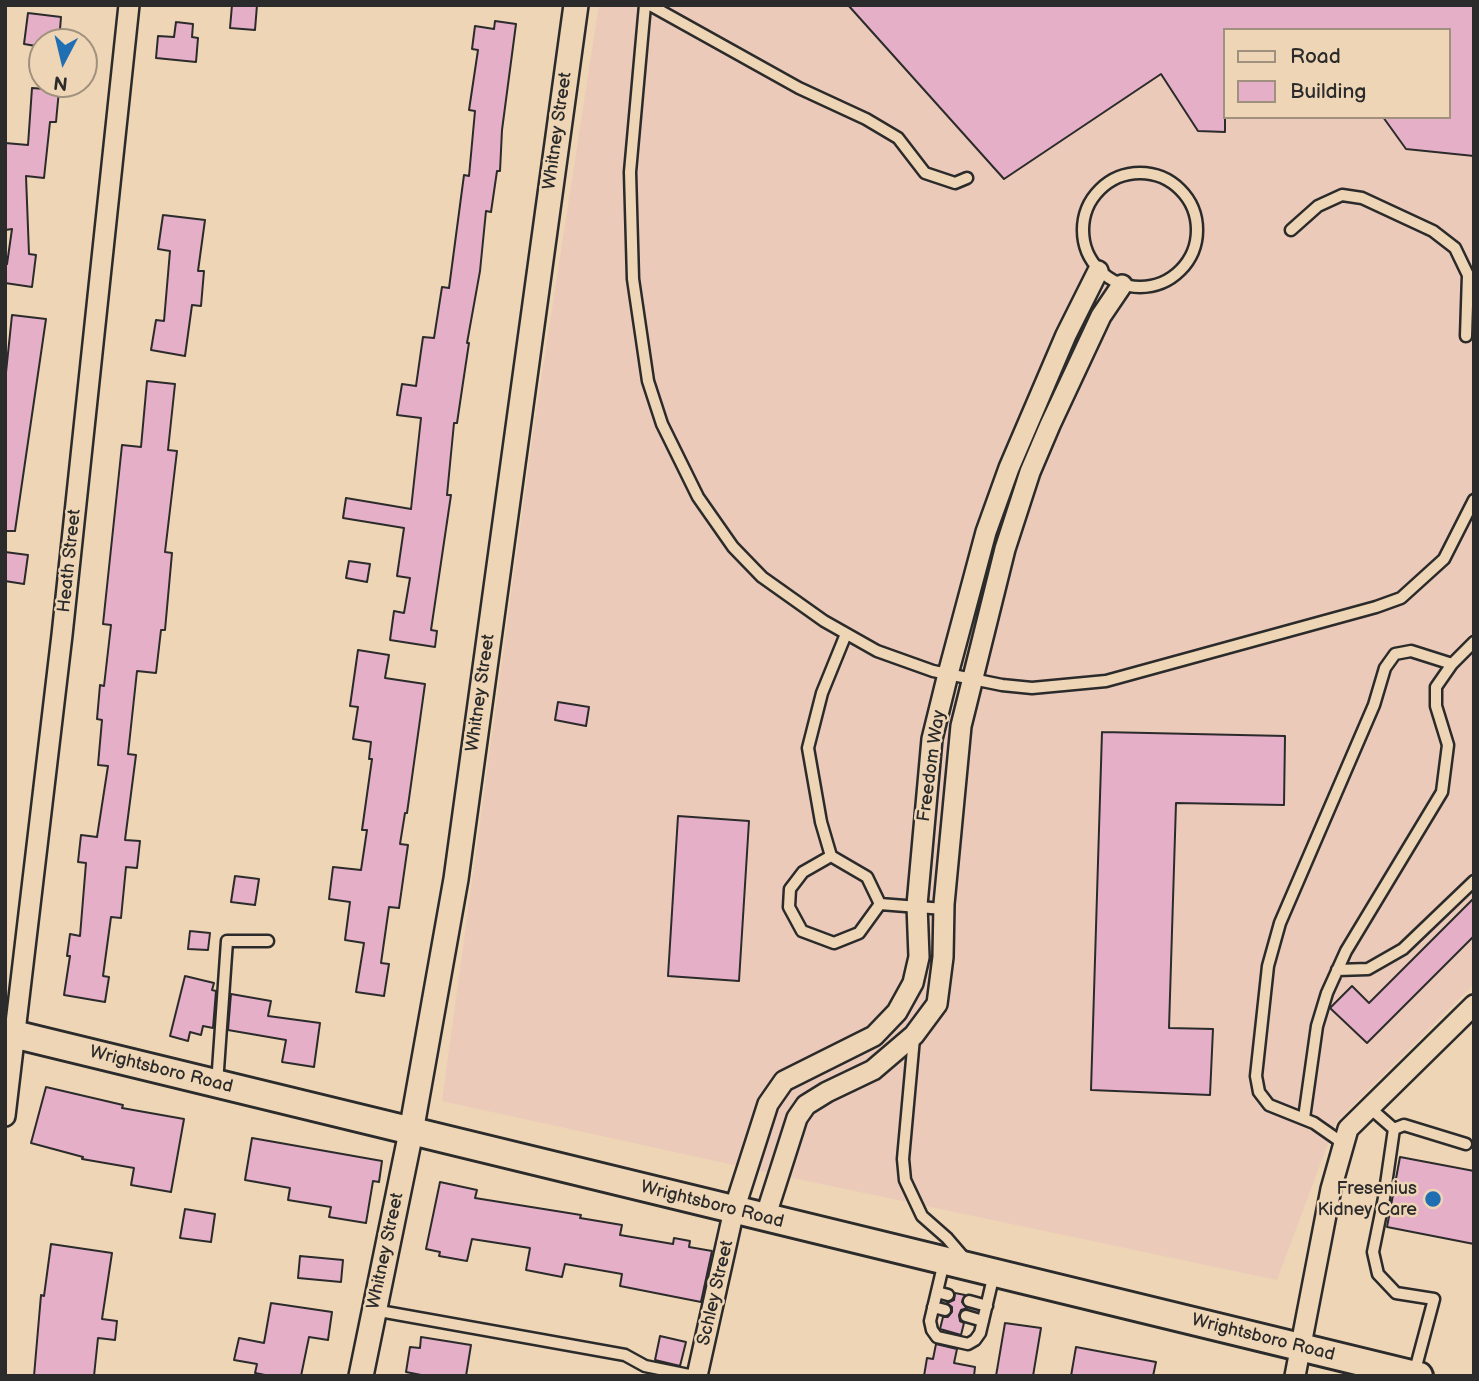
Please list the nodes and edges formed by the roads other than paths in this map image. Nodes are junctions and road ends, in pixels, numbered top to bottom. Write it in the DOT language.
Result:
graph roads {
  1 [pos="129,5"];
  2 [pos="576,5"];
  3 [pos="648,5"];
  4 [pos="967,178"];
  5 [pos="1291,230"];
  6 [pos="1098,271"];
  7 [pos="1122,285"];
  8 [pos="1466,336"];
  9 [pos="1474,500"];
  10 [pos="846,634"];
  11 [pos="1474,642"];
  12 [pos="1452,664"];
  13 [pos="948,674"];
  14 [pos="972,679"];
  15 [pos="831,856"];
  16 [pos="1474,881"];
  17 [pos="880,904"];
  18 [pos="918,905"];
  19 [pos="944,909"];
  20 [pos="268,941"];
  21 [pos="1337,970"];
  22 [pos="1474,1005"];
  23 [pos="10,1033"];
  24 [pos="914,1035"];
  25 [pos="216,1084"];
  26 [pos="1370,1108"];
  27 [pos="5,1116"];
  28 [pos="1304,1118"];
  29 [pos="1394,1129"];
  30 [pos="411,1132"];
  31 [pos="1466,1143"];
  32 [pos="1344,1144"];
  33 [pos="734,1210"];
  34 [pos="765,1218"];
  35 [pos="944,1261"];
  36 [pos="983,1270"];
  37 [pos="937,1292"];
  38 [pos="948,1295"];
  39 [pos="969,1301"];
  40 [pos="987,1306"];
  41 [pos="933,1307"];
  42 [pos="374,1310"];
  43 [pos="945,1310"];
  44 [pos="965,1316"];
  45 [pos="983,1321"];
  46 [pos="1301,1347"];
  47 [pos="1417,1375"];
  48 [pos="361,1376"];
  49 [pos="696,1376"];
  50 [pos="1295,1376"];
  1 -- 23 [label="street, Heath Street"];
  2 -- 30 [label="street, Whitney Street"];
  3 -- 4 [label="lane"];
  3 -- 10 [label="lane"];
  5 -- 8 [label="lane"];
  6 -- 7 [label="lane"];
  6 -- 7 [label="lane"];
  6 -- 13 [label="street, Freedom Way"];
  7 -- 14 [label="street, Freedom Way"];
  9 -- 14 [label="lane"];
  10 -- 13 [label="lane"];
  10 -- 15 [label="lane"];
  11 -- 12 [label="lane"];
  12 -- 21 [label="lane"];
  12 -- 28 [label="lane"];
  13 -- 14 [label="lane"];
  13 -- 18 [label="street, Freedom Way"];
  14 -- 19 [label="street, Freedom Way"];
  15 -- 17 [label="lane"];
  15 -- 17 [label="lane"];
  16 -- 21 [label="lane"];
  17 -- 18 [label="lane"];
  18 -- 19 [label="lane"];
  18 -- 33 [label="street, Freedom Way"];
  19 -- 24 [label="street, Freedom Way"];
  20 -- 25 [label="lane"];
  21 -- 28 [label="lane"];
  22 -- 26 [label="street"];
  23 -- 25 [label="main road, Wrightsboro Road"];
  23 -- 27 [label="street, Heath Street"];
  24 -- 34 [label="street, Freedom Way"];
  24 -- 36 [label="lane"];
  25 -- 30 [label="main road, Wrightsboro Road"];
  26 -- 29 [label="lane"];
  26 -- 32 [label="street"];
  28 -- 32 [label="lane"];
  29 -- 31 [label="lane"];
  29 -- 47 [label="lane"];
  30 -- 33 [label="main road, Wrightsboro Road"];
  30 -- 42 [label="street, Whitney Street"];
  32 -- 46 [label="street"];
  33 -- 34 [label="main road, Wrightsboro Road"];
  33 -- 49 [label="street, Schley Street"];
  34 -- 35 [label="main road, Wrightsboro Road"];
  35 -- 36 [label="main road, Wrightsboro Road"];
  35 -- 37 [label="lane"];
  36 -- 40 [label="lane"];
  36 -- 46 [label="main road, Wrightsboro Road"];
  37 -- 38 [label="lane"];
  37 -- 41 [label="lane"];
  39 -- 40 [label="lane"];
  40 -- 45 [label="lane"];
  41 -- 43 [label="lane"];
  41 -- 45 [label="lane"];
  42 -- 48 [label="street, Whitney Street"];
  42 -- 49 [label="lane"];
  44 -- 45 [label="lane"];
  46 -- 47 [label="main road, Wrightsboro Road"];
  46 -- 50 [label="street"];
}
